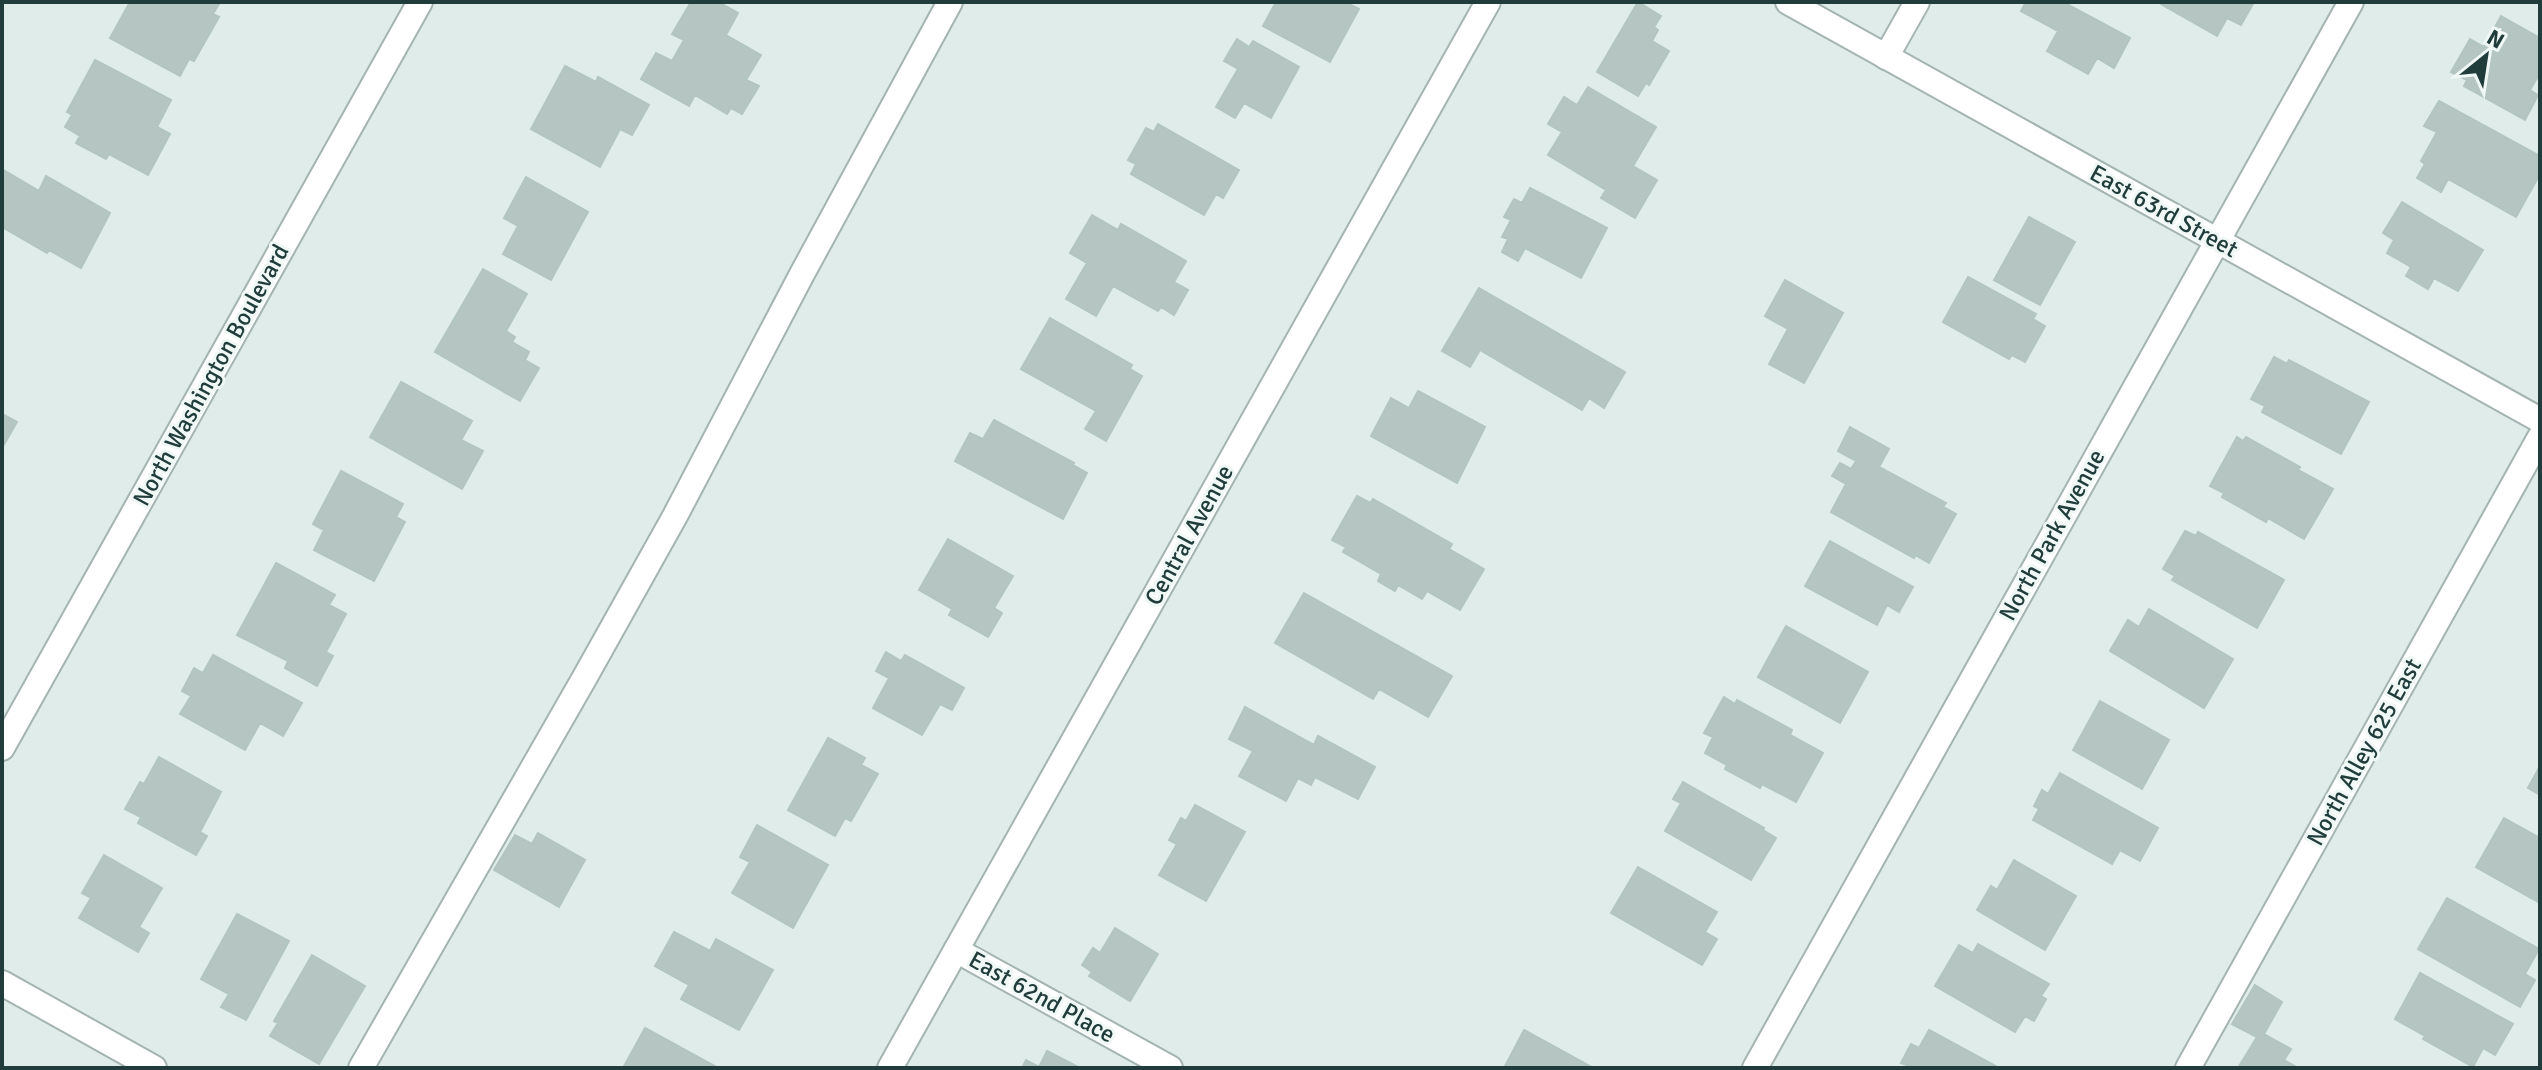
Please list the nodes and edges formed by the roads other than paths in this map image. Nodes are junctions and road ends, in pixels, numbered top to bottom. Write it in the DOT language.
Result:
graph roads {
  1 [pos="420,2"];
  2 [pos="950,2"];
  3 [pos="1488,2"];
  4 [pos="1788,2"];
  5 [pos="1917,2"];
  6 [pos="2351,2"];
  7 [pos="1886,57"];
  8 [pos="2217,240"];
  9 [pos="2540,420"];
  10 [pos="2540,437"];
  11 [pos="2,748"];
  12 [pos="956,950"];
  13 [pos="2,983"];
  14 [pos="154,1068"];
  15 [pos="361,1068"];
  16 [pos="890,1068"];
  17 [pos="1170,1068"];
  18 [pos="1755,1068"];
  19 [pos="2188,1068"];
  1 -- 11 [label="street, North Washington Boulevard"];
  2 -- 15 [label="street"];
  3 -- 12 [label="street, Central Avenue"];
  4 -- 7 [label="street, East 63rd Street"];
  5 -- 7 [label="street"];
  6 -- 8 [label="street, North Park Avenue"];
  7 -- 8 [label="street, East 63rd Street"];
  8 -- 9 [label="street, East 63rd Street"];
  8 -- 18 [label="street, North Park Avenue"];
  10 -- 19 [label="street, North Alley 625 East"];
  12 -- 16 [label="street, Central Avenue"];
  12 -- 17 [label="street, East 62nd Place"];
  13 -- 14 [label="street"];
}
